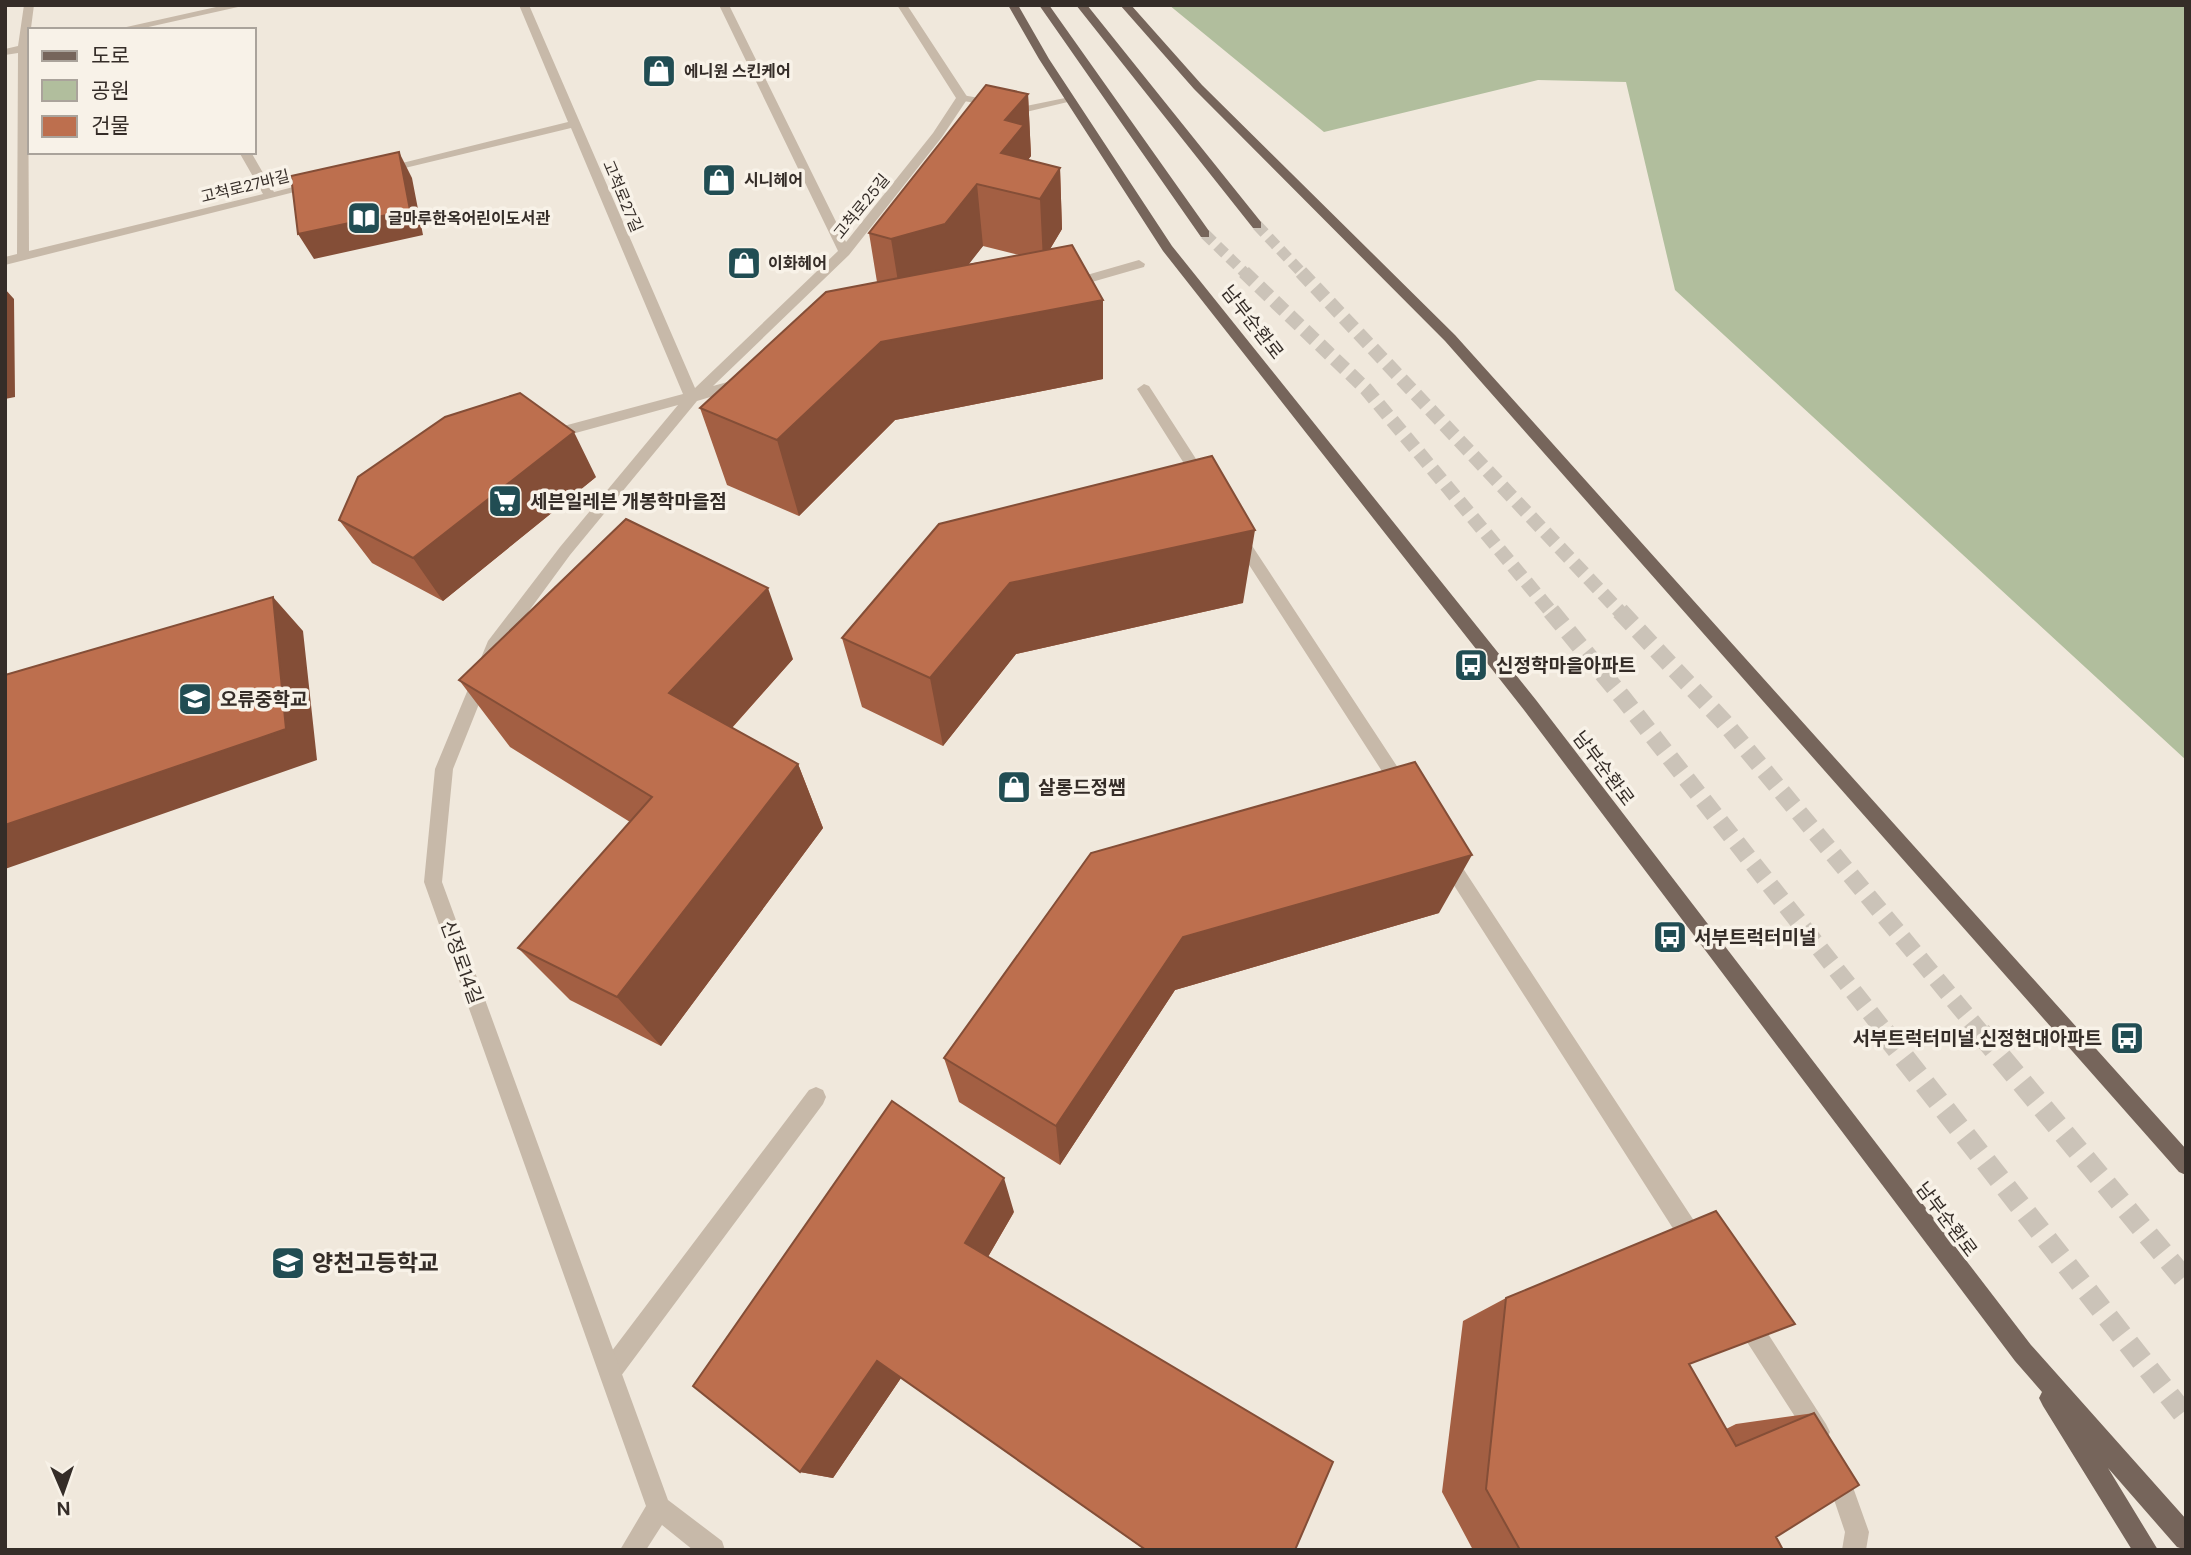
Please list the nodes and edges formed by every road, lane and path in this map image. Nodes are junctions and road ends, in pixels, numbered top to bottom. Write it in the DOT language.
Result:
graph roads {
  1 [pos="29,5"];
  2 [pos="242,5"];
  3 [pos="524,5"];
  4 [pos="724,5"];
  5 [pos="902,5"];
  6 [pos="1013,5"];
  7 [pos="1044,5"];
  8 [pos="1081,5"];
  9 [pos="1125,5"];
  10 [pos="189,10"];
  11 [pos="125,28"];
  12 [pos="194,28"];
  13 [pos="27,48"];
  14 [pos="5,52"];
  15 [pos="961,98"];
  16 [pos="1070,100"];
  17 [pos="575,124"];
  18 [pos="246,154"];
  19 [pos="376,171"];
  20 [pos="323,184"];
  21 [pos="271,196"];
  22 [pos="1257,225"];
  23 [pos="1205,234"];
  24 [pos="845,252"];
  25 [pos="23,257"];
  26 [pos="5,261"];
  27 [pos="1139,264"];
  28 [pos="1060,287"];
  29 [pos="758,379"];
  30 [pos="1143,389"];
  31 [pos="692,398"];
  32 [pos="534,439"];
  33 [pos="1211,493"];
  34 [pos="1226,516"];
  35 [pos="1413,806"];
  36 [pos="1435,841"];
  37 [pos="816,1097"];
  38 [pos="2186,1165"];
  39 [pos="1706,1259"];
  40 [pos="1736,1306"];
  41 [pos="2023,1353"];
  42 [pos="610,1372"];
  43 [pos="659,1508"];
  44 [pos="2186,1538"];
  45 [pos="632,1550"];
  46 [pos="713,1550"];
  47 [pos="1854,1550"];
  48 [pos="2146,1550"];
  1 -- 13 [label="street"];
  2 -- 10 [label="street"];
  3 -- 17 [label="street, 고척로27길"];
  4 -- 24 [label="street"];
  5 -- 15 [label="street"];
  6 -- 16 [label="main road, 남부순환로"];
  7 -- 23 [label="main road"];
  8 -- 22 [label="main road"];
  9 -- 38 [label="main road"];
  10 -- 11 [label="street"];
  10 -- 12 [label="street"];
  13 -- 14 [label="street"];
  13 -- 25 [label="street"];
  15 -- 16 [label="street"];
  15 -- 24 [label="street, 고척로25길"];
  16 -- 41 [label="main road, 남부순환로"];
  17 -- 19 [label="street"];
  17 -- 31 [label="street, 고척로27길"];
  18 -- 21 [label="street"];
  20 -- 21 [label="street, 고척로27바길"];
  21 -- 25 [label="street, 고척로27바길"];
  24 -- 31 [label="street, 고척로25길"];
  25 -- 26 [label="street, 고척로27바길"];
  27 -- 28 [label="street"];
  29 -- 31 [label="street"];
  30 -- 33 [label="street"];
  31 -- 32 [label="street"];
  31 -- 42 [label="street, 신정로14길"];
  34 -- 35 [label="street"];
  36 -- 39 [label="street"];
  37 -- 42 [label="street"];
  40 -- 47 [label="street"];
  41 -- 44 [label="main road, 남부순환로"];
  41 -- 48 [label="main road"];
  42 -- 43 [label="street, 신정로14길"];
  43 -- 45 [label="street"];
  43 -- 46 [label="street"];
}
